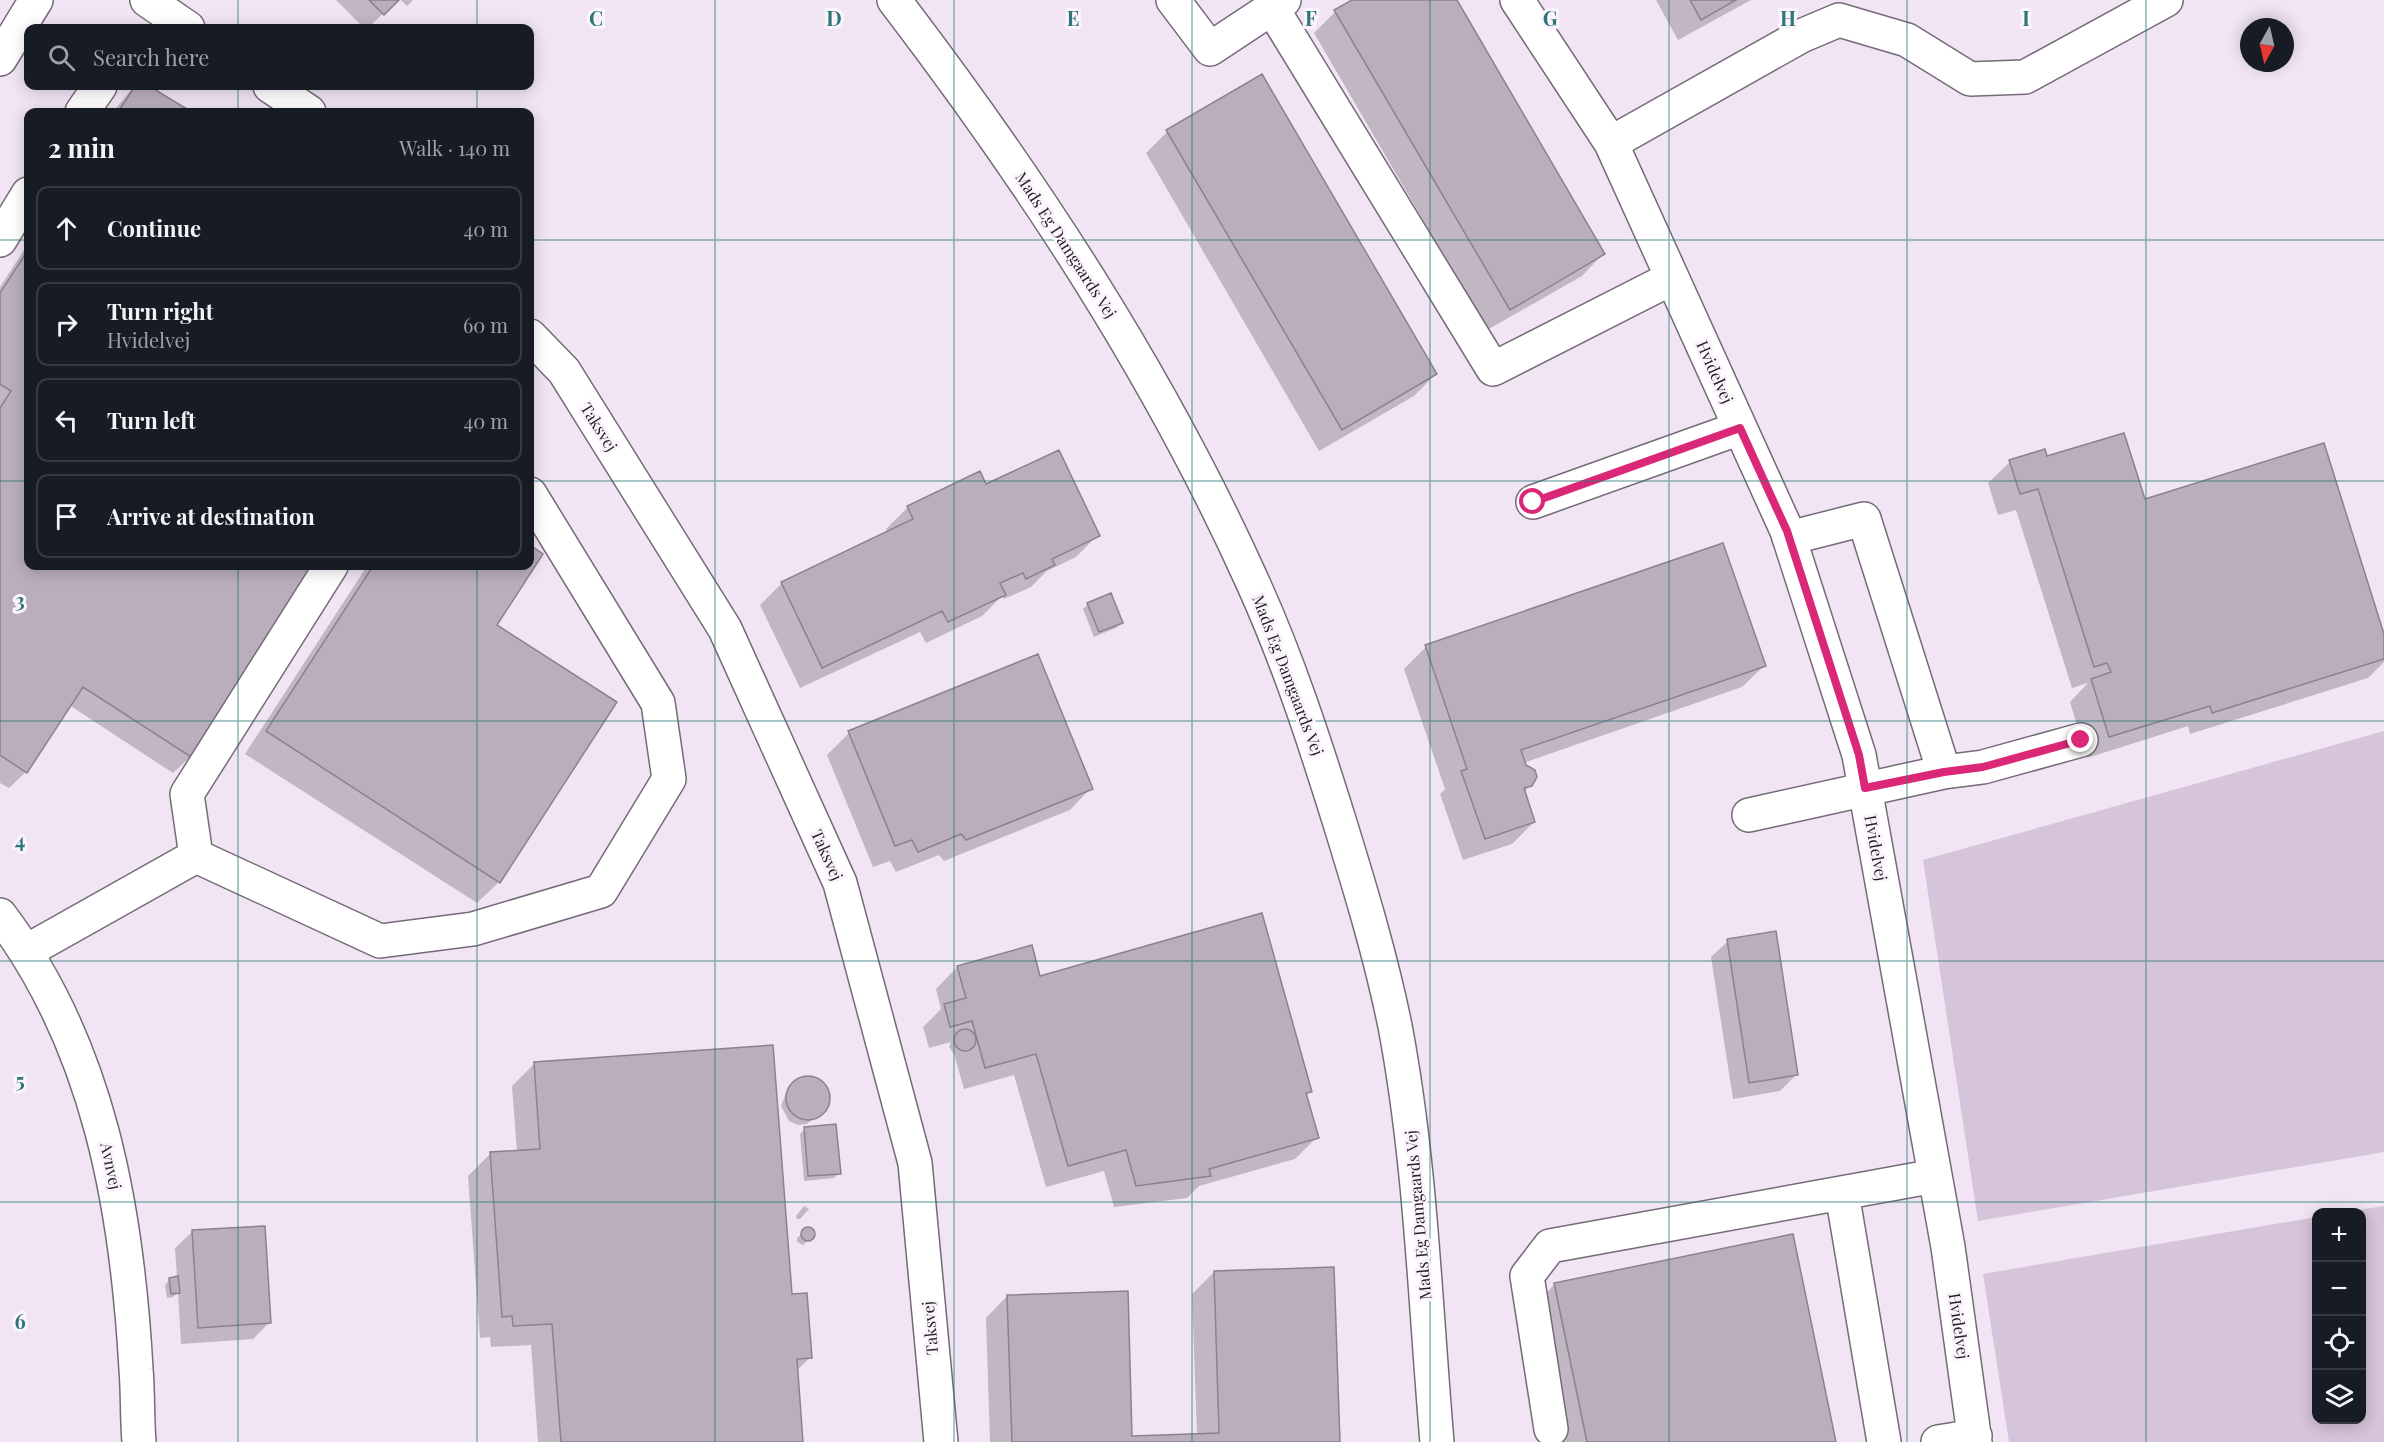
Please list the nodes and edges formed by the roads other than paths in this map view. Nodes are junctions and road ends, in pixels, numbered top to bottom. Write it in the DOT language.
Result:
graph roads {
  1 [pos="36,0"];
  2 [pos="147,0"];
  3 [pos="894,0"];
  4 [pos="1173,0"];
  5 [pos="1517,0"];
  6 [pos="2166,0"];
  7 [pos="1278,4"];
  8 [pos="182,24"];
  9 [pos="0,59"];
  10 [pos="97,90"];
  11 [pos="276,90"];
  12 [pos="85,108"];
  13 [pos="303,108"];
  14 [pos="1611,143"];
  15 [pos="24,200"];
  16 [pos="3,229"];
  17 [pos="1672,278"];
  18 [pos="534,340"];
  19 [pos="1740,428"];
  20 [pos="534,501"];
  21 [pos="1533,502"];
  22 [pos="1789,538"];
  23 [pos="328,570"];
  24 [pos="2081,740"];
  25 [pos="1944,772"];
  26 [pos="1865,788"];
  27 [pos="1749,815"];
  28 [pos="196,856"];
  29 [pos="0,915"];
  30 [pos="27,951"];
  31 [pos="1935,1176"];
  32 [pos="1842,1193"];
  33 [pos="1551,1429"];
  34 [pos="1975,1439"];
  35 [pos="138,1442"];
  36 [pos="941,1442"];
  37 [pos="1437,1442"];
  38 [pos="1884,1442"];
  39 [pos="1938,1442"];
  1 -- 9 [label="street"];
  2 -- 8 [label="street"];
  3 -- 37 [label="street, Mads Eg Damgaards Vej"];
  4 -- 7 [label="street"];
  5 -- 14 [label="street, Hvidelvej"];
  6 -- 14 [label="street"];
  7 -- 17 [label="street"];
  10 -- 12 [label="street"];
  11 -- 13 [label="street"];
  14 -- 17 [label="street, Hvidelvej"];
  15 -- 16 [label="street"];
  17 -- 19 [label="street, Hvidelvej"];
  18 -- 36 [label="street, Taksvej"];
  19 -- 21 [label="street"];
  19 -- 22 [label="street, Hvidelvej"];
  20 -- 28 [label="street"];
  22 -- 25 [label="street"];
  22 -- 26 [label="street, Hvidelvej"];
  23 -- 28 [label="street"];
  24 -- 25 [label="street"];
  25 -- 26 [label="street"];
  26 -- 27 [label="street"];
  26 -- 31 [label="street, Hvidelvej"];
  28 -- 30 [label="street"];
  29 -- 30 [label="street, Avnvej"];
  30 -- 35 [label="street, Avnvej"];
  31 -- 32 [label="street"];
  31 -- 34 [label="street, Hvidelvej"];
  32 -- 33 [label="street"];
  32 -- 38 [label="street"];
  34 -- 39 [label="street"];
}
